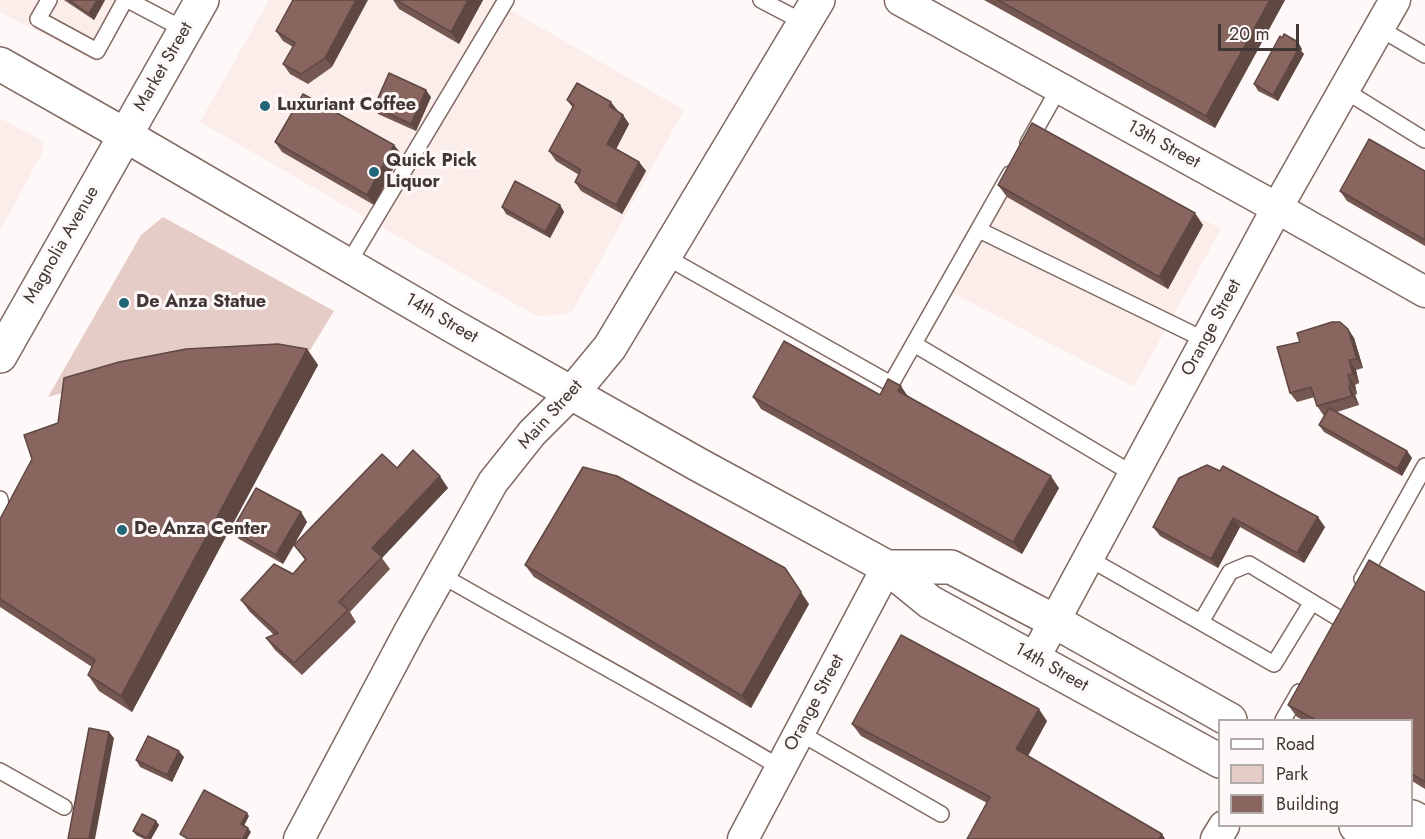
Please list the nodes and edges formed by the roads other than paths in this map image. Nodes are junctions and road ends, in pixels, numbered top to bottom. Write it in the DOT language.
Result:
graph roads {
  1 [pos="49,0"];
  2 [pos="126,0"];
  3 [pos="202,0"];
  4 [pos="506,0"];
  5 [pos="762,0"];
  6 [pos="900,0"];
  7 [pos="1395,0"];
  8 [pos="811,12"];
  9 [pos="1379,28"];
  10 [pos="185,30"];
  11 [pos="1425,55"];
  12 [pos="0,64"];
  13 [pos="1059,88"];
  14 [pos="1344,90"];
  15 [pos="125,135"];
  16 [pos="1425,140"];
  17 [pos="1277,208"];
  18 [pos="979,230"];
  19 [pos="666,257"];
  20 [pos="348,264"];
  21 [pos="1425,292"];
  22 [pos="1205,340"];
  23 [pos="914,344"];
  24 [pos="1,353"];
  25 [pos="572,393"];
  26 [pos="1425,466"];
  27 [pos="1133,474"];
  28 [pos="0,499"];
  29 [pos="0,525"];
  30 [pos="1088,558"];
  31 [pos="887,567"];
  32 [pos="441,575"];
  33 [pos="1357,588"];
  34 [pos="1312,602"];
  35 [pos="1340,619"];
  36 [pos="1054,621"];
  37 [pos="1201,622"];
  38 [pos="1034,659"];
  39 [pos="1306,680"];
  40 [pos="1228,719"];
  41 [pos="1284,719"];
  42 [pos="800,732"];
  43 [pos="1218,760"];
  44 [pos="781,768"];
  45 [pos="0,771"];
  46 [pos="64,807"];
  47 [pos="941,814"];
  48 [pos="1340,827"];
  49 [pos="1366,827"];
  50 [pos="299,839"];
  51 [pos="743,839"];
  52 [pos="1361,839"];
  53 [pos="1401,839"];
  1 -- 2 [label="lane"];
  2 -- 10 [label="lane"];
  3 -- 10 [label="main road, Market Street"];
  4 -- 20 [label="lane"];
  5 -- 8 [label="lane"];
  6 -- 13 [label="street, 13th Street"];
  7 -- 9 [label="street, Orange Street"];
  8 -- 19 [label="main road, Main Street"];
  9 -- 11 [label="lane"];
  9 -- 14 [label="street, Orange Street"];
  10 -- 15 [label="main road, Market Street"];
  12 -- 15 [label="main road, 14th Street"];
  13 -- 17 [label="street, 13th Street"];
  13 -- 18 [label="lane"];
  14 -- 16 [label="lane"];
  14 -- 17 [label="street, Orange Street"];
  15 -- 20 [label="main road, 14th Street"];
  15 -- 24 [label="main road, Magnolia Avenue"];
  17 -- 21 [label="street, 13th Street"];
  17 -- 22 [label="street, Orange Street"];
  18 -- 22 [label="lane"];
  18 -- 23 [label="lane"];
  19 -- 23 [label="lane"];
  19 -- 25 [label="main road, Main Street"];
  20 -- 25 [label="main road, 14th Street"];
  22 -- 27 [label="street, Orange Street"];
  23 -- 27 [label="lane"];
  25 -- 31 [label="main road, 14th Street"];
  25 -- 32 [label="street, Main Street"];
  26 -- 33 [label="lane"];
  27 -- 30 [label="street, Orange Street"];
  28 -- 29 [label="lane"];
  30 -- 36 [label="street, Orange Street"];
  30 -- 37 [label="lane"];
  31 -- 36 [label="main road, 14th Street"];
  31 -- 38 [label="main road, 14th Street"];
  31 -- 42 [label="street, Orange Street"];
  32 -- 44 [label="lane"];
  32 -- 50 [label="street, Main Street"];
  34 -- 35 [label="lane"];
  34 -- 37 [label="lane"];
  34 -- 37 [label="lane"];
  36 -- 38 [label="street, Orange Street"];
  36 -- 40 [label="main road, 14th Street"];
  38 -- 43 [label="main road, 14th Street"];
  39 -- 41 [label="lane"];
  42 -- 44 [label="street, Orange Street"];
  42 -- 47 [label="lane"];
  44 -- 51 [label="street, Orange Street"];
  45 -- 46 [label="lane"];
  48 -- 52 [label="main road"];
  49 -- 53 [label="main road"];
}
